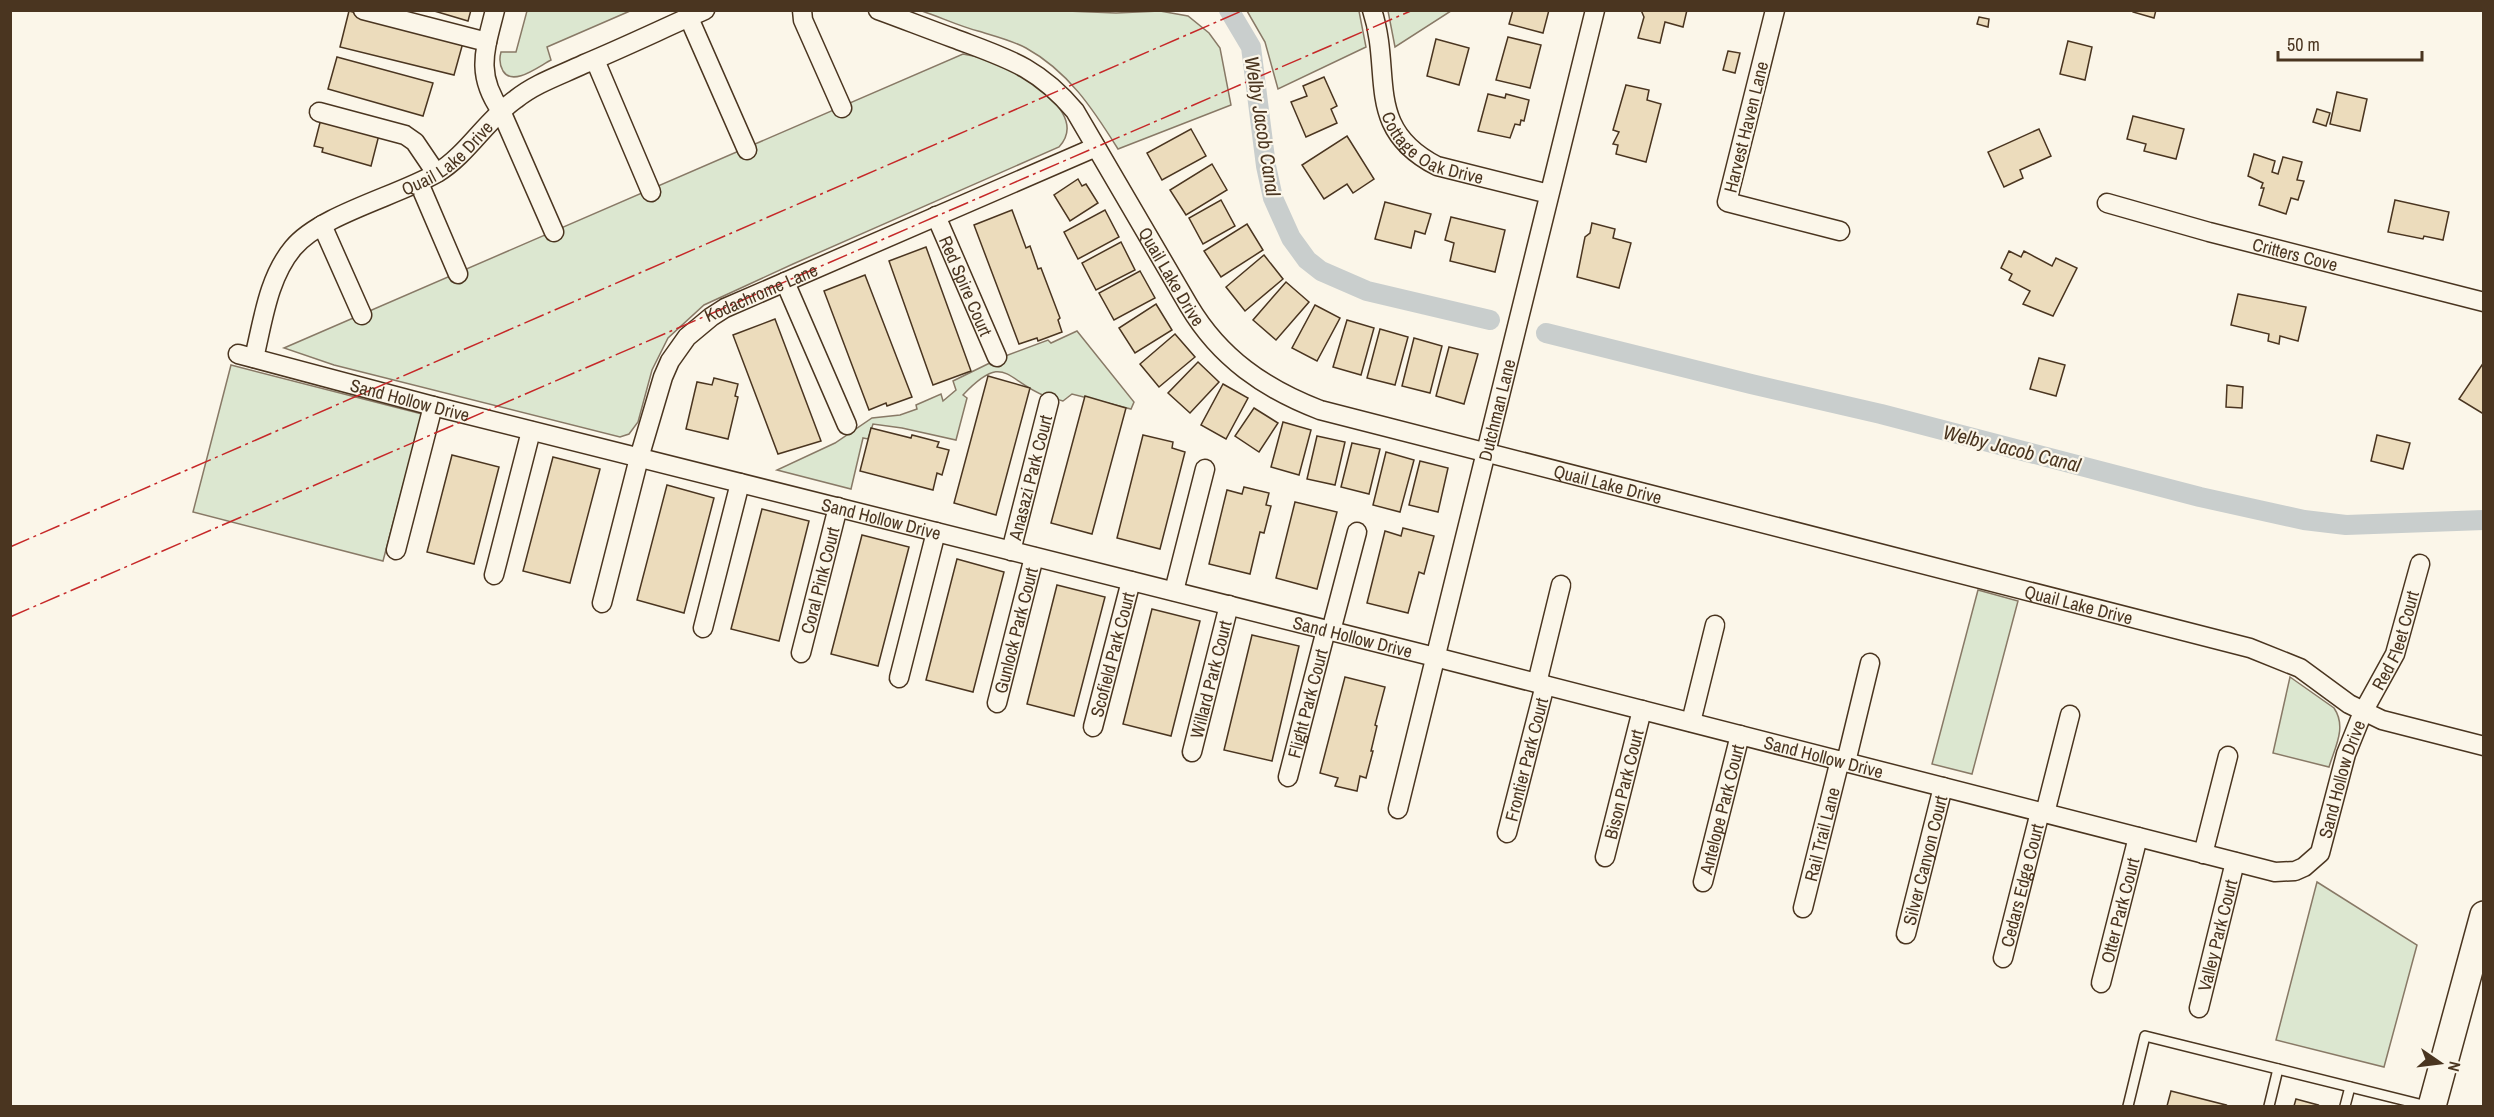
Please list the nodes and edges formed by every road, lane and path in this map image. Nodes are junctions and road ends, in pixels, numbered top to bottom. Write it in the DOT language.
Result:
graph roads {
  1 [pos="363,10"];
  2 [pos="495,10"];
  3 [pos="802,10"];
  4 [pos="878,10"];
  5 [pos="1372,10"];
  6 [pos="1595,10"];
  7 [pos="1775,10"];
  8 [pos="697,14"];
  9 [pos="487,42"];
  10 [pos="595,60"];
  11 [pos="842,108"];
  12 [pos="501,111"];
  13 [pos="319,112"];
  14 [pos="1096,147"];
  15 [pos="747,150"];
  16 [pos="436,173"];
  17 [pos="419,183"];
  18 [pos="651,192"];
  19 [pos="1548,194"];
  20 [pos="2107,203"];
  21 [pos="936,216"];
  22 [pos="322,225"];
  23 [pos="1840,231"];
  24 [pos="554,232"];
  25 [pos="458,274"];
  26 [pos="785,282"];
  27 [pos="2484,302"];
  28 [pos="362,315"];
  29 [pos="246,356"];
  30 [pos="997,357"];
  31 [pos="1049,402"];
  32 [pos="433,406"];
  33 [pos="847,425"];
  34 [pos="531,430"];
  35 [pos="1485,454"];
  36 [pos="639,458"];
  37 [pos="1205,469"];
  38 [pos="740,483"];
  39 [pos="838,507"];
  40 [pos="936,532"];
  41 [pos="1357,532"];
  42 [pos="396,550"];
  43 [pos="1011,550"];
  44 [pos="1034,556"];
  45 [pos="2420,564"];
  46 [pos="494,575"];
  47 [pos="1131,581"];
  48 [pos="1561,585"];
  49 [pos="1174,591"];
  50 [pos="603,603"];
  51 [pos="1229,605"];
  52 [pos="1716,625"];
  53 [pos="703,628"];
  54 [pos="1329,630"];
  55 [pos="801,653"];
  56 [pos="1435,657"];
  57 [pos="1870,663"];
  58 [pos="899,678"];
  59 [pos="1541,684"];
  60 [pos="997,703"];
  61 [pos="1642,710"];
  62 [pos="2363,712"];
  63 [pos="2070,715"];
  64 [pos="1691,722"];
  65 [pos="1093,728"];
  66 [pos="1740,735"];
  67 [pos="2484,746"];
  68 [pos="1191,752"];
  69 [pos="2228,756"];
  70 [pos="1843,761"];
  71 [pos="1288,777"];
  72 [pos="1943,787"];
  73 [pos="1398,809"];
  74 [pos="2043,813"];
  75 [pos="1507,832"];
  76 [pos="2138,837"];
  77 [pos="2203,854"];
  78 [pos="1605,857"];
  79 [pos="2235,862"];
  80 [pos="1702,882"];
  81 [pos="1803,908"];
  82 [pos="2484,915"];
  83 [pos="1906,934"];
  84 [pos="2003,958"];
  85 [pos="2101,983"];
  86 [pos="2199,1008"];
  87 [pos="2278,1069"];
  88 [pos="2350,1087"];
  89 [pos="2128,1107"];
  90 [pos="2269,1107"];
  91 [pos="2345,1107"];
  92 [pos="2427,1107"];
  93 [pos="2432,1107"];
  1 -- 9 [label="street"];
  2 -- 9 [label="street"];
  3 -- 11 [label="street"];
  4 -- 14 [label="street, Quail Lake Drive"];
  5 -- 19 [label="street, Cottage Oak Drive"];
  6 -- 19 [label="street, Dutchman Lane"];
  7 -- 23 [label="street, Harvest Haven Lane"];
  8 -- 10 [label="street, Quail Lake Drive"];
  8 -- 15 [label="street"];
  9 -- 12 [label="street"];
  10 -- 12 [label="street, Quail Lake Drive"];
  10 -- 18 [label="street"];
  12 -- 16 [label="street, Quail Lake Drive"];
  12 -- 24 [label="street"];
  13 -- 16 [label="street"];
  14 -- 21 [label="street, Kodachrome Lane"];
  14 -- 35 [label="street, Quail Lake Drive"];
  16 -- 17 [label="street, Quail Lake Drive"];
  17 -- 22 [label="street, Quail Lake Drive"];
  17 -- 25 [label="street"];
  19 -- 35 [label="street, Dutchman Lane"];
  20 -- 27 [label="street, Critters Cove"];
  21 -- 26 [label="street, Kodachrome Lane"];
  21 -- 30 [label="street, Red Spire Court"];
  22 -- 28 [label="street"];
  22 -- 29 [label="street, Quail Lake Drive"];
  26 -- 33 [label="street"];
  26 -- 36 [label="street, Kodachrome Lane"];
  29 -- 32 [label="street, Sand Hollow Drive"];
  31 -- 43 [label="street, Anasazi Park Court"];
  32 -- 34 [label="street, Sand Hollow Drive"];
  32 -- 42 [label="street"];
  34 -- 36 [label="street, Sand Hollow Drive"];
  34 -- 46 [label="street"];
  35 -- 56 [label="street, Dutchman Lane"];
  35 -- 62 [label="street, Quail Lake Drive"];
  36 -- 38 [label="street, Sand Hollow Drive"];
  36 -- 50 [label="street, Kodachrome Lane"];
  37 -- 49 [label="street"];
  38 -- 39 [label="street, Sand Hollow Drive"];
  38 -- 53 [label="street"];
  39 -- 40 [label="street, Sand Hollow Drive"];
  39 -- 55 [label="street, Coral Pink Court"];
  40 -- 43 [label="street, Sand Hollow Drive"];
  40 -- 58 [label="street"];
  41 -- 54 [label="street, Flight Park Court"];
  43 -- 44 [label="street, Sand Hollow Drive"];
  44 -- 47 [label="street, Sand Hollow Drive"];
  44 -- 60 [label="street, Gunlock Park Court"];
  45 -- 62 [label="street, Red Fleet Court"];
  47 -- 49 [label="street, Sand Hollow Drive"];
  47 -- 65 [label="street, Scofield Park Court"];
  48 -- 59 [label="street, Frontier Park Court"];
  49 -- 51 [label="street, Sand Hollow Drive"];
  51 -- 54 [label="street, Sand Hollow Drive"];
  51 -- 68 [label="street, Willard Park Court"];
  52 -- 64 [label="street"];
  54 -- 56 [label="street, Sand Hollow Drive"];
  54 -- 71 [label="street, Flight Park Court"];
  56 -- 59 [label="street, Sand Hollow Drive"];
  56 -- 73 [label="street, Dutchman Lane"];
  57 -- 70 [label="street, Rail Trail Lane"];
  59 -- 61 [label="street, Sand Hollow Drive"];
  59 -- 75 [label="street, Frontier Park Court"];
  61 -- 64 [label="street, Sand Hollow Drive"];
  61 -- 78 [label="street, Bison Park Court"];
  62 -- 67 [label="street, Quail Lake Drive"];
  62 -- 79 [label="street, Sand Hollow Drive"];
  63 -- 74 [label="street, Cedars Edge Court"];
  64 -- 66 [label="street, Sand Hollow Drive"];
  66 -- 70 [label="street, Sand Hollow Drive"];
  66 -- 80 [label="street, Antelope Park Court"];
  69 -- 77 [label="street"];
  70 -- 72 [label="street, Sand Hollow Drive"];
  70 -- 81 [label="street, Rail Trail Lane"];
  72 -- 74 [label="street, Sand Hollow Drive"];
  72 -- 83 [label="street, Silver Canyon Court"];
  74 -- 76 [label="street, Sand Hollow Drive"];
  74 -- 84 [label="street, Cedars Edge Court"];
  76 -- 77 [label="street, Sand Hollow Drive"];
  76 -- 85 [label="street, Otter Park Court"];
  77 -- 79 [label="street, Sand Hollow Drive"];
  79 -- 86 [label="street, Valley Park Court"];
  82 -- 93 [label="main road"];
  87 -- 88 [label="lane"];
  87 -- 89 [label="lane"];
  87 -- 90 [label="lane"];
  88 -- 91 [label="lane"];
  88 -- 92 [label="lane"];
}
